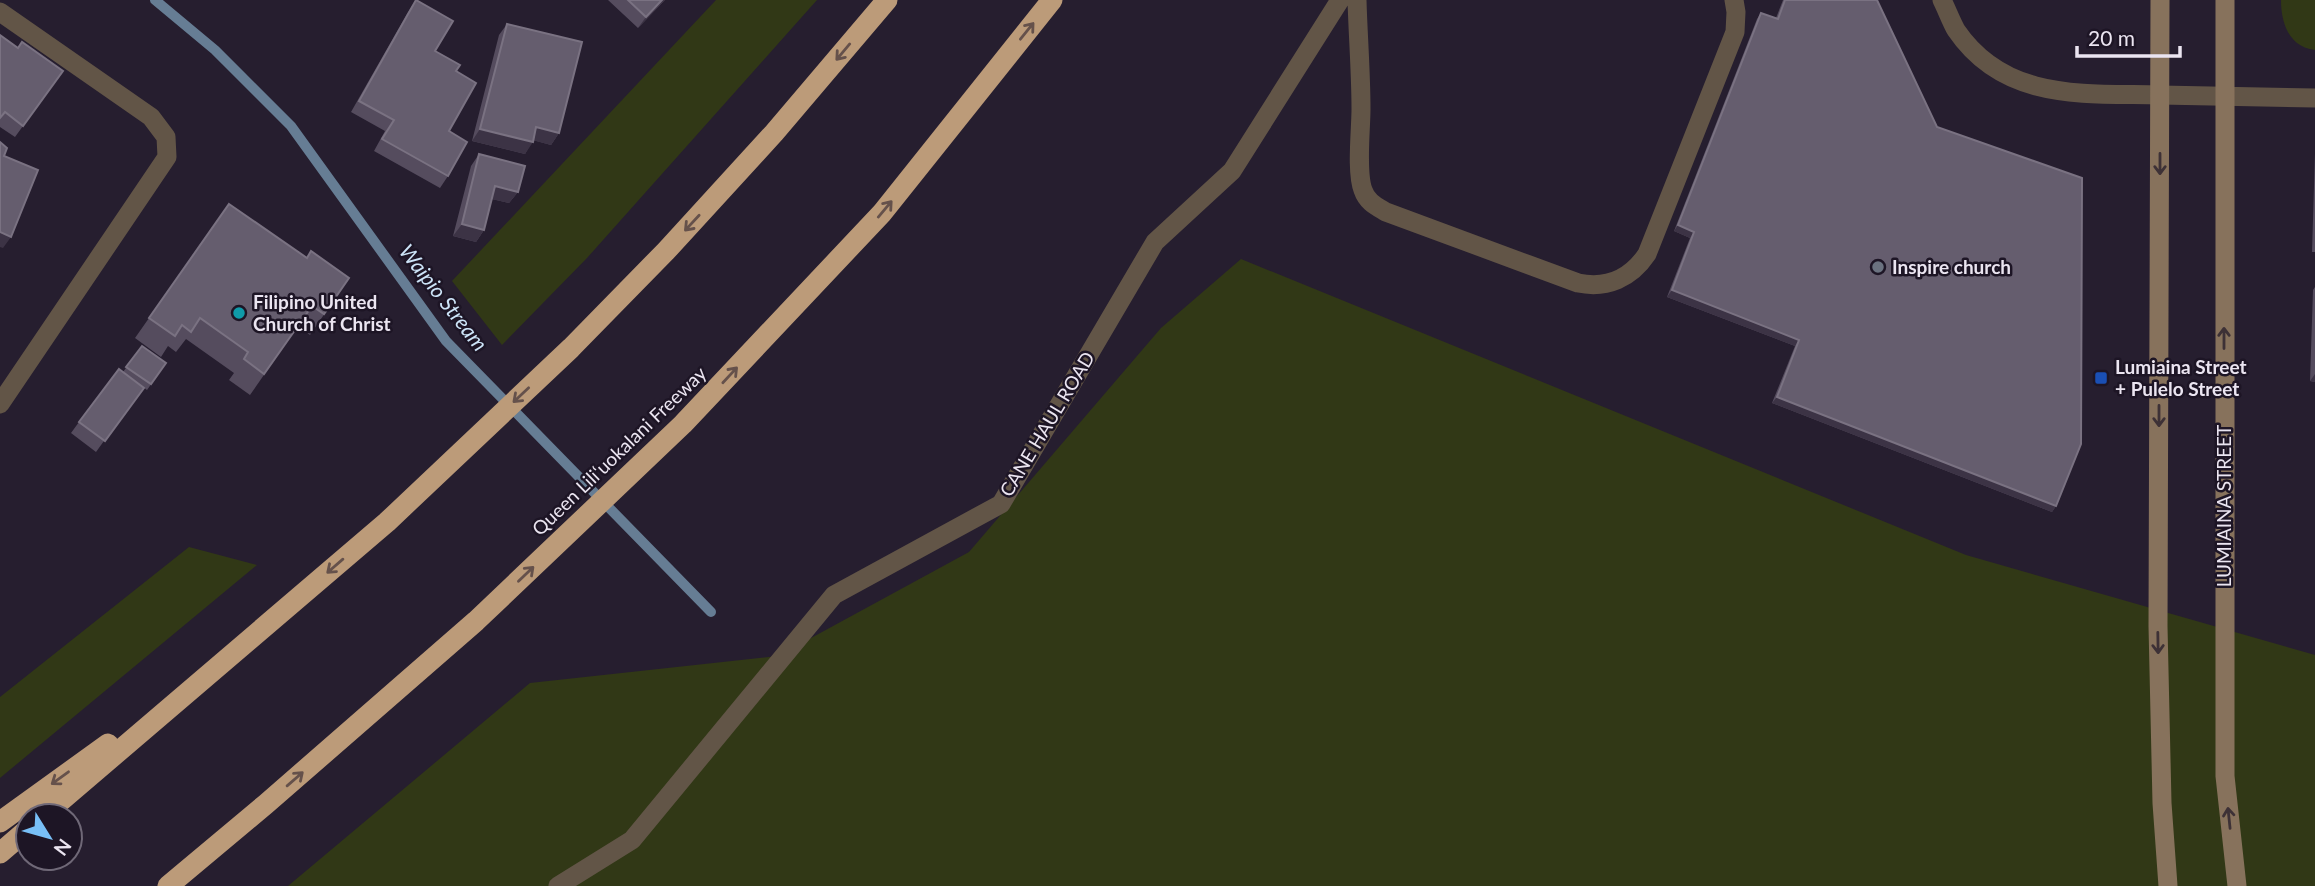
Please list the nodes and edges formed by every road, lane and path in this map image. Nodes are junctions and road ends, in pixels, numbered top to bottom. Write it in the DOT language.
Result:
graph roads {
  1 [pos="887,0"];
  2 [pos="1052,0"];
  3 [pos="1340,0"];
  4 [pos="1357,0"];
  5 [pos="1734,0"];
  6 [pos="1942,0"];
  7 [pos="2160,0"];
  8 [pos="2224,0"];
  9 [pos="0,12"];
  10 [pos="2160,95"];
  11 [pos="2224,97"];
  12 [pos="2315,99"];
  13 [pos="0,404"];
  14 [pos="235,653"];
  15 [pos="59,802"];
  16 [pos="266,804"];
  17 [pos="0,822"];
  18 [pos="14,841"];
  19 [pos="0,853"];
  20 [pos="168,886"];
  21 [pos="177,886"];
  22 [pos="558,886"];
  23 [pos="2168,886"];
  24 [pos="2237,886"];
  1 -- 14 [label="highway, one-way"];
  16 -- 2 [label="highway, Queen Liliʻuokalani Freeway, one-way"];
  3 -- 22 [label="street, CANE HAUL ROAD"];
  4 -- 5 [label="street"];
  6 -- 10 [label="street"];
  7 -- 10 [label="main road"];
  8 -- 11 [label="main road, LUMIAINA STREET"];
  9 -- 13 [label="street"];
  10 -- 11 [label="street"];
  10 -- 23 [label="main road, one-way"];
  11 -- 12 [label="street"];
  24 -- 11 [label="main road, LUMIAINA STREET, one-way"];
  14 -- 15 [label="highway"];
  14 -- 17 [label="highway, one-way"];
  16 -- 20 [label="highway, Queen Liliʻuokalani Freeway"];
  16 -- 21 [label="highway"];
  18 -- 19 [label="highway"];
}
